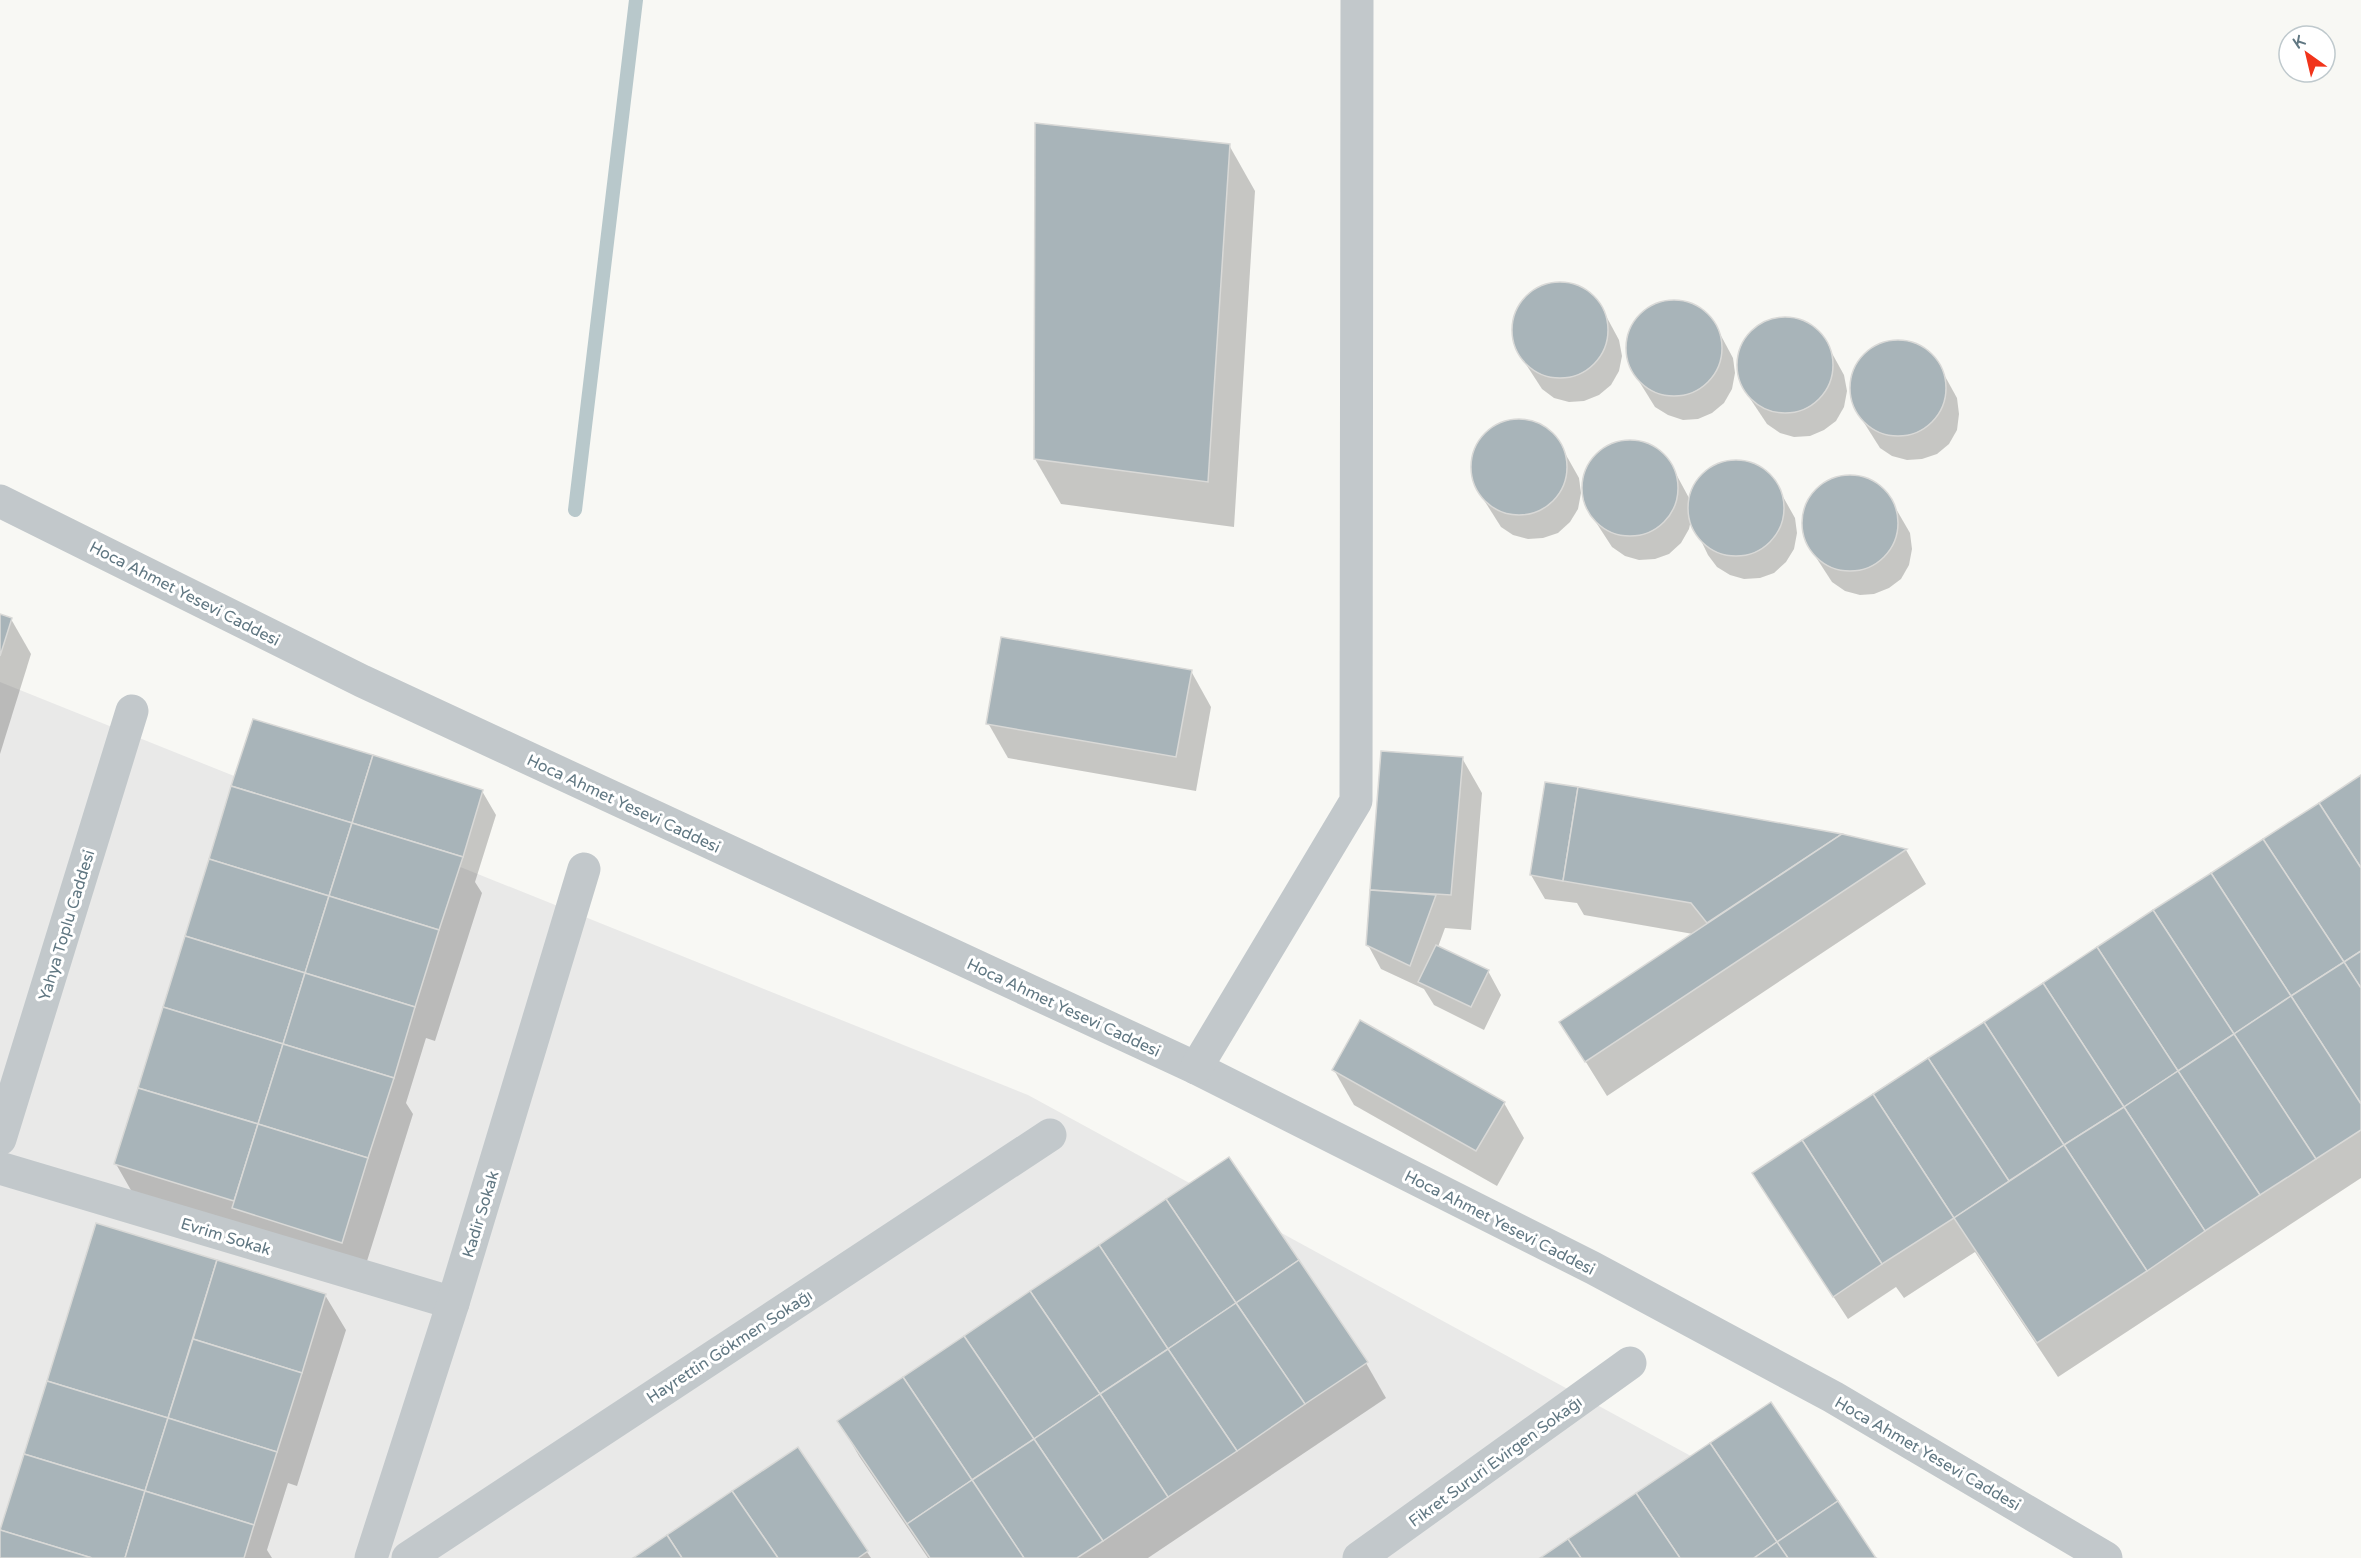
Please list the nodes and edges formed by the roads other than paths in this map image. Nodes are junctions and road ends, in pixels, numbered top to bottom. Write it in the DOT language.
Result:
graph roads {
  1 [pos="1357,0"];
  2 [pos="0,501"];
  3 [pos="132,711"];
  4 [pos="584,869"];
  5 [pos="1196,1068"];
  6 [pos="1050,1135"];
  7 [pos="0,1139"];
  8 [pos="0,1168"];
  9 [pos="453,1303"];
  10 [pos="1630,1363"];
  11 [pos="371,1558"];
  12 [pos="408,1558"];
  13 [pos="1359,1558"];
  14 [pos="2106,1558"];
  1 -- 5 [label="street"];
  2 -- 5 [label="street, Hoca Ahmet Yesevi Caddesi"];
  3 -- 7 [label="street, Yahya Toplu Caddesi"];
  4 -- 9 [label="street, Kadir Sokak"];
  5 -- 14 [label="street, Hoca Ahmet Yesevi Caddesi"];
  6 -- 12 [label="street, Hayrettin Gökmen Sokağı"];
  8 -- 9 [label="street, Evrim Sokak"];
  9 -- 11 [label="street, Kadir Sokak"];
  10 -- 13 [label="street, Fikret Sururi Evirgen Sokağı"];
}
